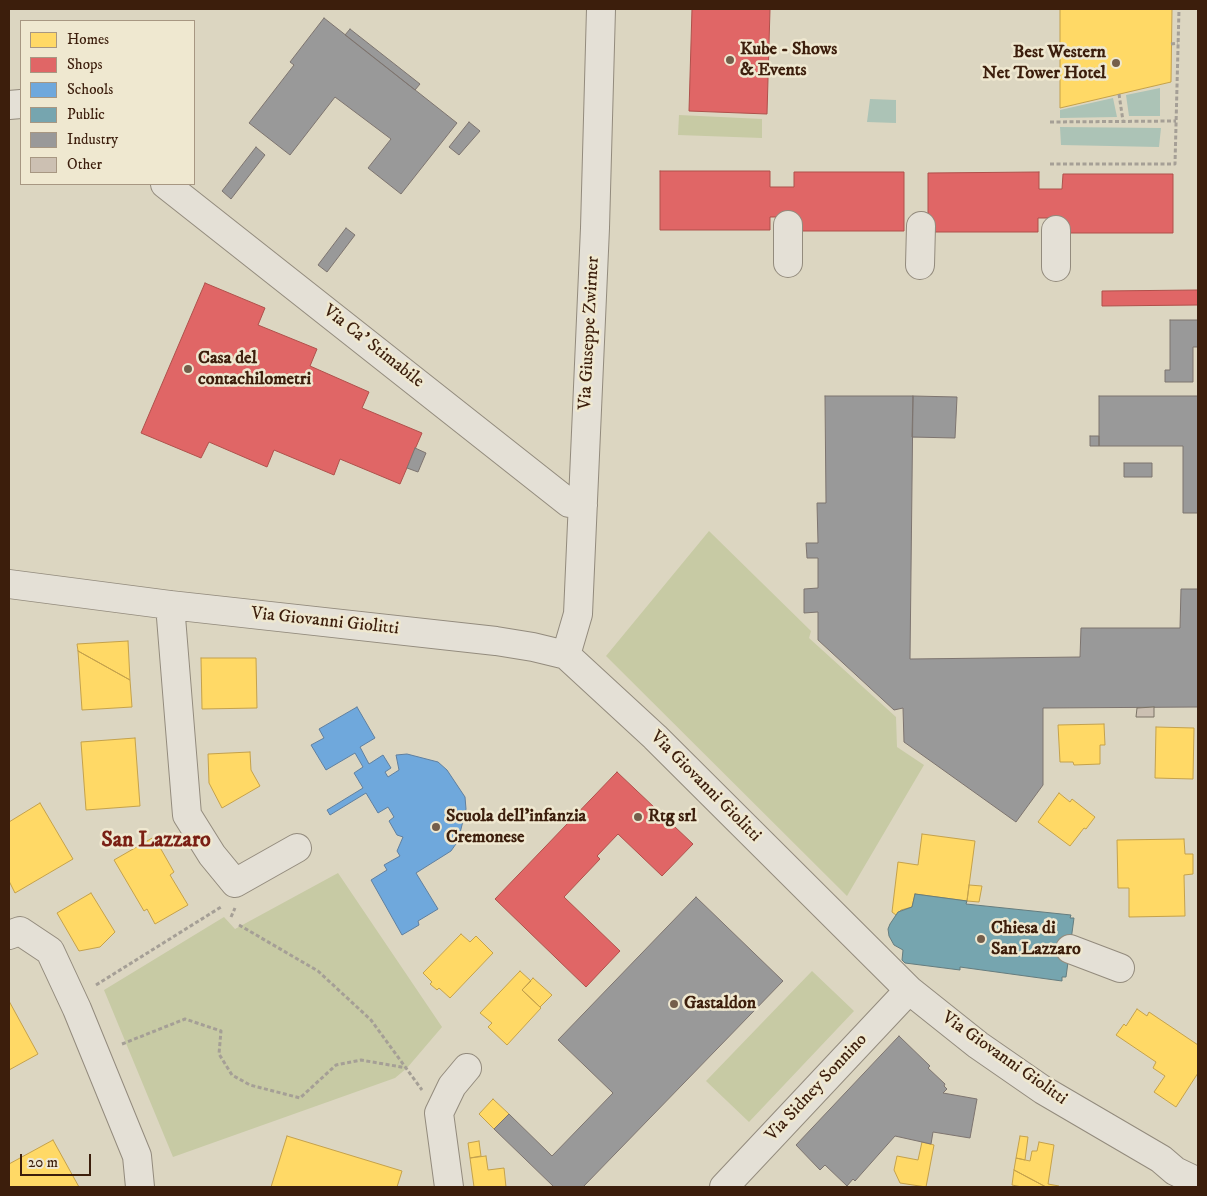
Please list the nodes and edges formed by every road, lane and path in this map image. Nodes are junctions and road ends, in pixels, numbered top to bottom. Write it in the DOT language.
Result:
graph roads {
  1 [pos="600,9"];
  2 [pos="1179,9"];
  3 [pos="1178,43"];
  4 [pos="1171,44"];
  5 [pos="1119,94"];
  6 [pos="1123,121"];
  7 [pos="1176,121"];
  8 [pos="1050,122"];
  9 [pos="1050,164"];
  10 [pos="166,185"];
  11 [pos="788,225"];
  12 [pos="921,226"];
  13 [pos="1056,230"];
  14 [pos="788,263"];
  15 [pos="920,265"];
  16 [pos="1056,267"];
  17 [pos="583,505"];
  18 [pos="9,584"];
  19 [pos="170,605"];
  20 [pos="566,655"];
  21 [pos="297,848"];
  22 [pos="220,907"];
  23 [pos="239,925"];
  24 [pos="9,935"];
  25 [pos="1070,949"];
  26 [pos="1120,968"];
  27 [pos="96,985"];
  28 [pos="910,990"];
  29 [pos="122,1044"];
  30 [pos="407,1068"];
  31 [pos="467,1068"];
  32 [pos="439,1113"];
  33 [pos="1161,1159"];
  34 [pos="1198,1161"];
  35 [pos="1198,1182"];
  36 [pos="140,1187"];
  37 [pos="449,1187"];
  38 [pos="724,1187"];
  1 -- 17 [label="street, Via Giuseppe Zwirner"];
  2 -- 3 [label="path"];
  3 -- 4 [label="path"];
  3 -- 7 [label="path"];
  5 -- 6 [label="path"];
  6 -- 7 [label="path"];
  6 -- 8 [label="path"];
  7 -- 9 [label="path"];
  10 -- 17 [label="street, Via Ca' Stimabile"];
  11 -- 14 [label="street"];
  12 -- 15 [label="street"];
  13 -- 16 [label="street"];
  17 -- 20 [label="street, Via Giuseppe Zwirner"];
  18 -- 19 [label="street, Via Giovanni Giolitti"];
  19 -- 20 [label="street, Via Giovanni Giolitti"];
  19 -- 21 [label="street"];
  20 -- 28 [label="street, Via Giovanni Giolitti"];
  22 -- 27 [label="path"];
  23 -- 30 [label="path"];
  24 -- 36 [label="street"];
  25 -- 26 [label="street"];
  28 -- 33 [label="street, Via Giovanni Giolitti"];
  28 -- 38 [label="street, Via Sidney Sonnino"];
  29 -- 30 [label="path"];
  30 -- 32 [label="path"];
  31 -- 32 [label="street"];
  32 -- 37 [label="street"];
  33 -- 34 [label="street, Via Giovanni Giolitti"];
  33 -- 35 [label="street, Via Giovanni Giolitti"];
}
